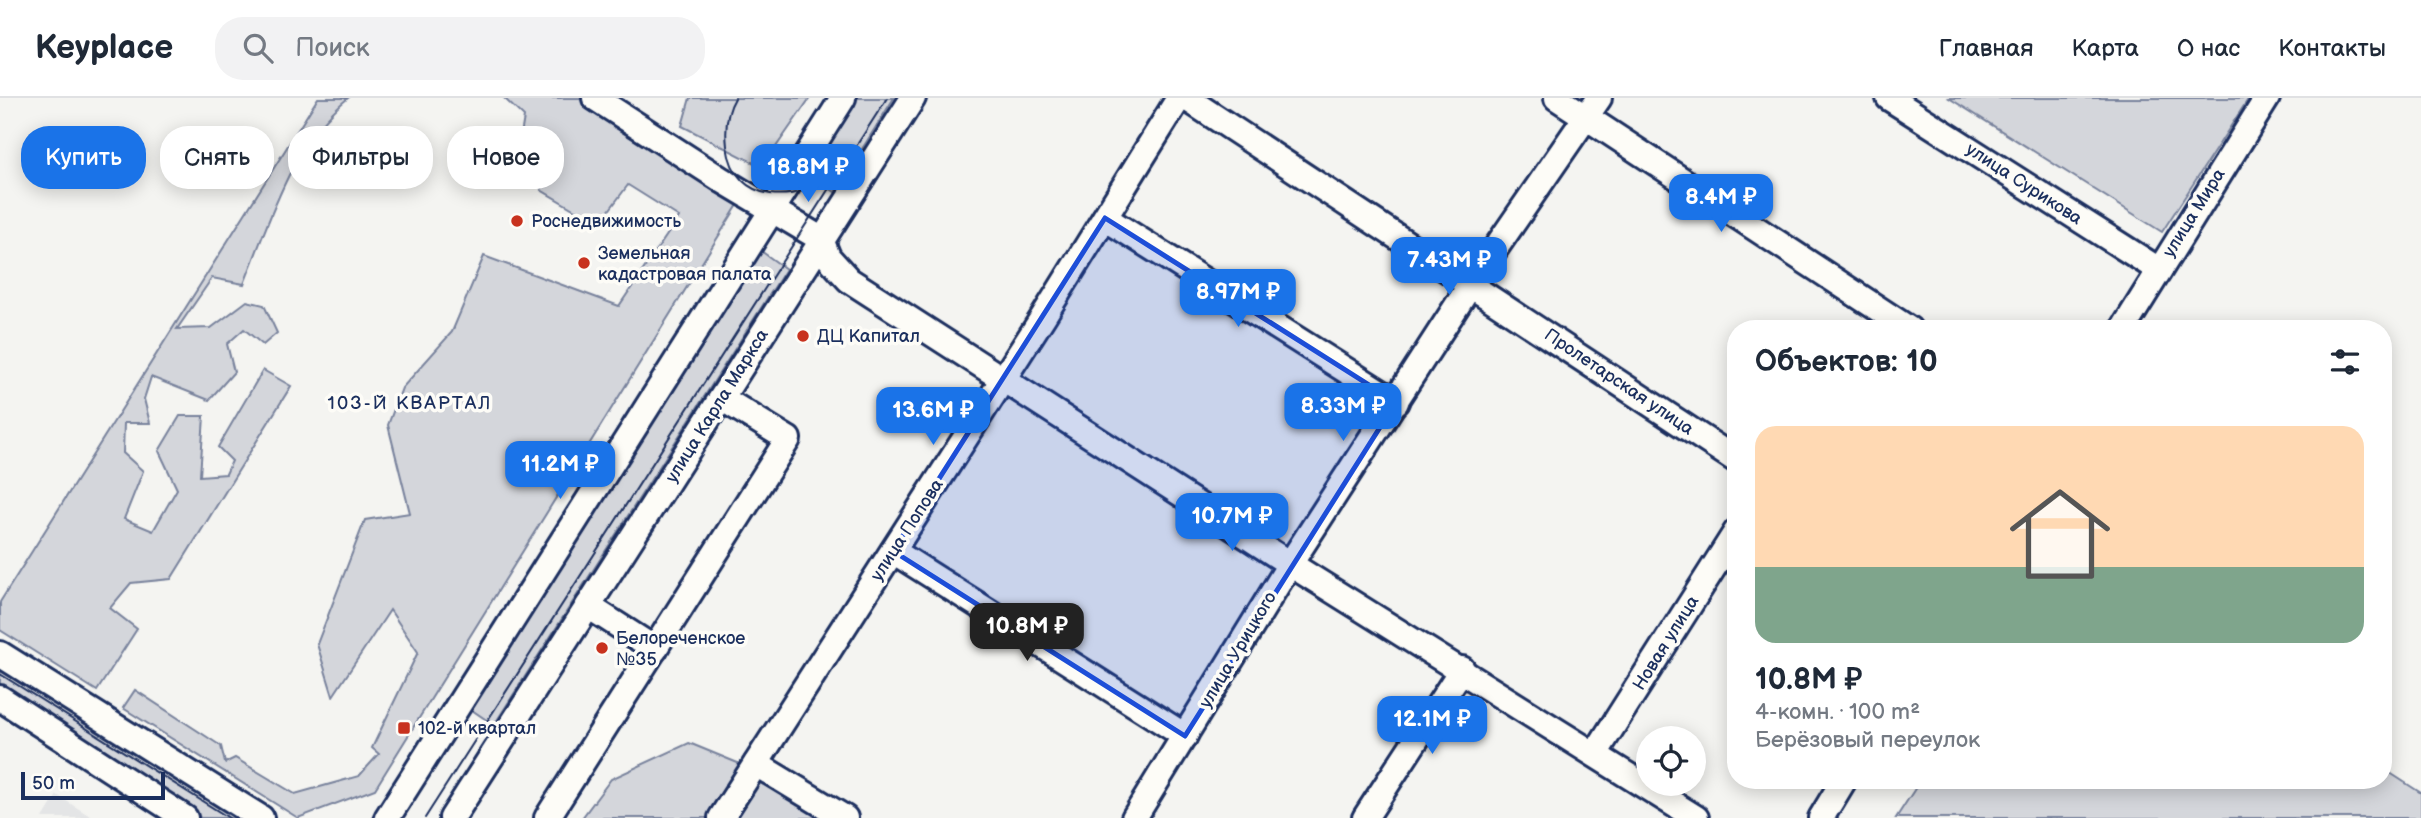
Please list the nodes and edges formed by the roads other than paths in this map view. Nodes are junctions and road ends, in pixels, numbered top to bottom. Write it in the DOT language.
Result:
graph roads {
  1 [pos="595,98"];
  2 [pos="843,98"];
  3 [pos="913,98"];
  4 [pos="1179,98"];
  5 [pos="1185,98"];
  6 [pos="1557,98"];
  7 [pos="1889,98"];
  8 [pos="2266,98"];
  9 [pos="1592,108"];
  10 [pos="771,208"];
  11 [pos="1105,218"];
  12 [pos="821,239"];
  13 [pos="2159,270"];
  14 [pos="1471,284"];
  15 [pos="1876,320"];
  16 [pos="2128,320"];
  17 [pos="1004,377"];
  18 [pos="723,399"];
  19 [pos="1396,402"];
  20 [pos="1727,454"];
  21 [pos="1727,546"];
  22 [pos="893,551"];
  23 [pos="1290,564"];
  24 [pos="588,606"];
  25 [pos="655,649"];
  26 [pos="0,654"];
  27 [pos="1462,669"];
  28 [pos="0,698"];
  29 [pos="1185,736"];
  30 [pos="1595,754"];
  31 [pos="756,764"];
  32 [pos="1839,789"];
  33 [pos="185,818"];
  34 [pos="261,818"];
  35 [pos="387,818"];
  36 [pos="452,818"];
  37 [pos="547,818"];
  38 [pos="721,818"];
  39 [pos="845,818"];
  40 [pos="1134,818"];
  41 [pos="1365,818"];
  42 [pos="1696,818"];
  43 [pos="1821,818"];
  1 -- 10 [label="street"];
  2 -- 10 [label="street"];
  3 -- 12 [label="street, улица Карла Маркса"];
  4 -- 11 [label="street, улица Попова"];
  5 -- 14 [label="street, Пролетарская улица"];
  6 -- 9 [label="street"];
  7 -- 13 [label="street, улица Сурикова"];
  8 -- 13 [label="street, улица Мира"];
  9 -- 14 [label="street, улица Урицкого"];
  9 -- 15 [label="street"];
  10 -- 12 [label="street"];
  10 -- 35 [label="street"];
  11 -- 17 [label="street, улица Попова"];
  11 -- 19 [label="street"];
  12 -- 17 [label="street"];
  12 -- 18 [label="street, улица Карла Маркса"];
  13 -- 16 [label="street, улица Мира"];
  14 -- 19 [label="street, улица Урицкого"];
  14 -- 20 [label="street, Пролетарская улица"];
  17 -- 22 [label="street, улица Попова"];
  17 -- 23 [label="street"];
  18 -- 24 [label="street, улица Карла Маркса"];
  18 -- 25 [label="street"];
  19 -- 23 [label="street, улица Урицкого"];
  21 -- 30 [label="street, Новая улица"];
  22 -- 29 [label="street"];
  22 -- 31 [label="street, улица Попова"];
  23 -- 27 [label="street"];
  23 -- 29 [label="street, улица Урицкого"];
  24 -- 25 [label="street"];
  24 -- 36 [label="street, улица Карла Маркса"];
  25 -- 37 [label="street"];
  26 -- 34 [label="street"];
  27 -- 30 [label="street"];
  27 -- 41 [label="street"];
  28 -- 33 [label="street"];
  29 -- 40 [label="street, улица Урицкого"];
  30 -- 42 [label="street"];
  31 -- 38 [label="street, улица Попова"];
  31 -- 39 [label="street"];
  32 -- 43 [label="street"];
}
